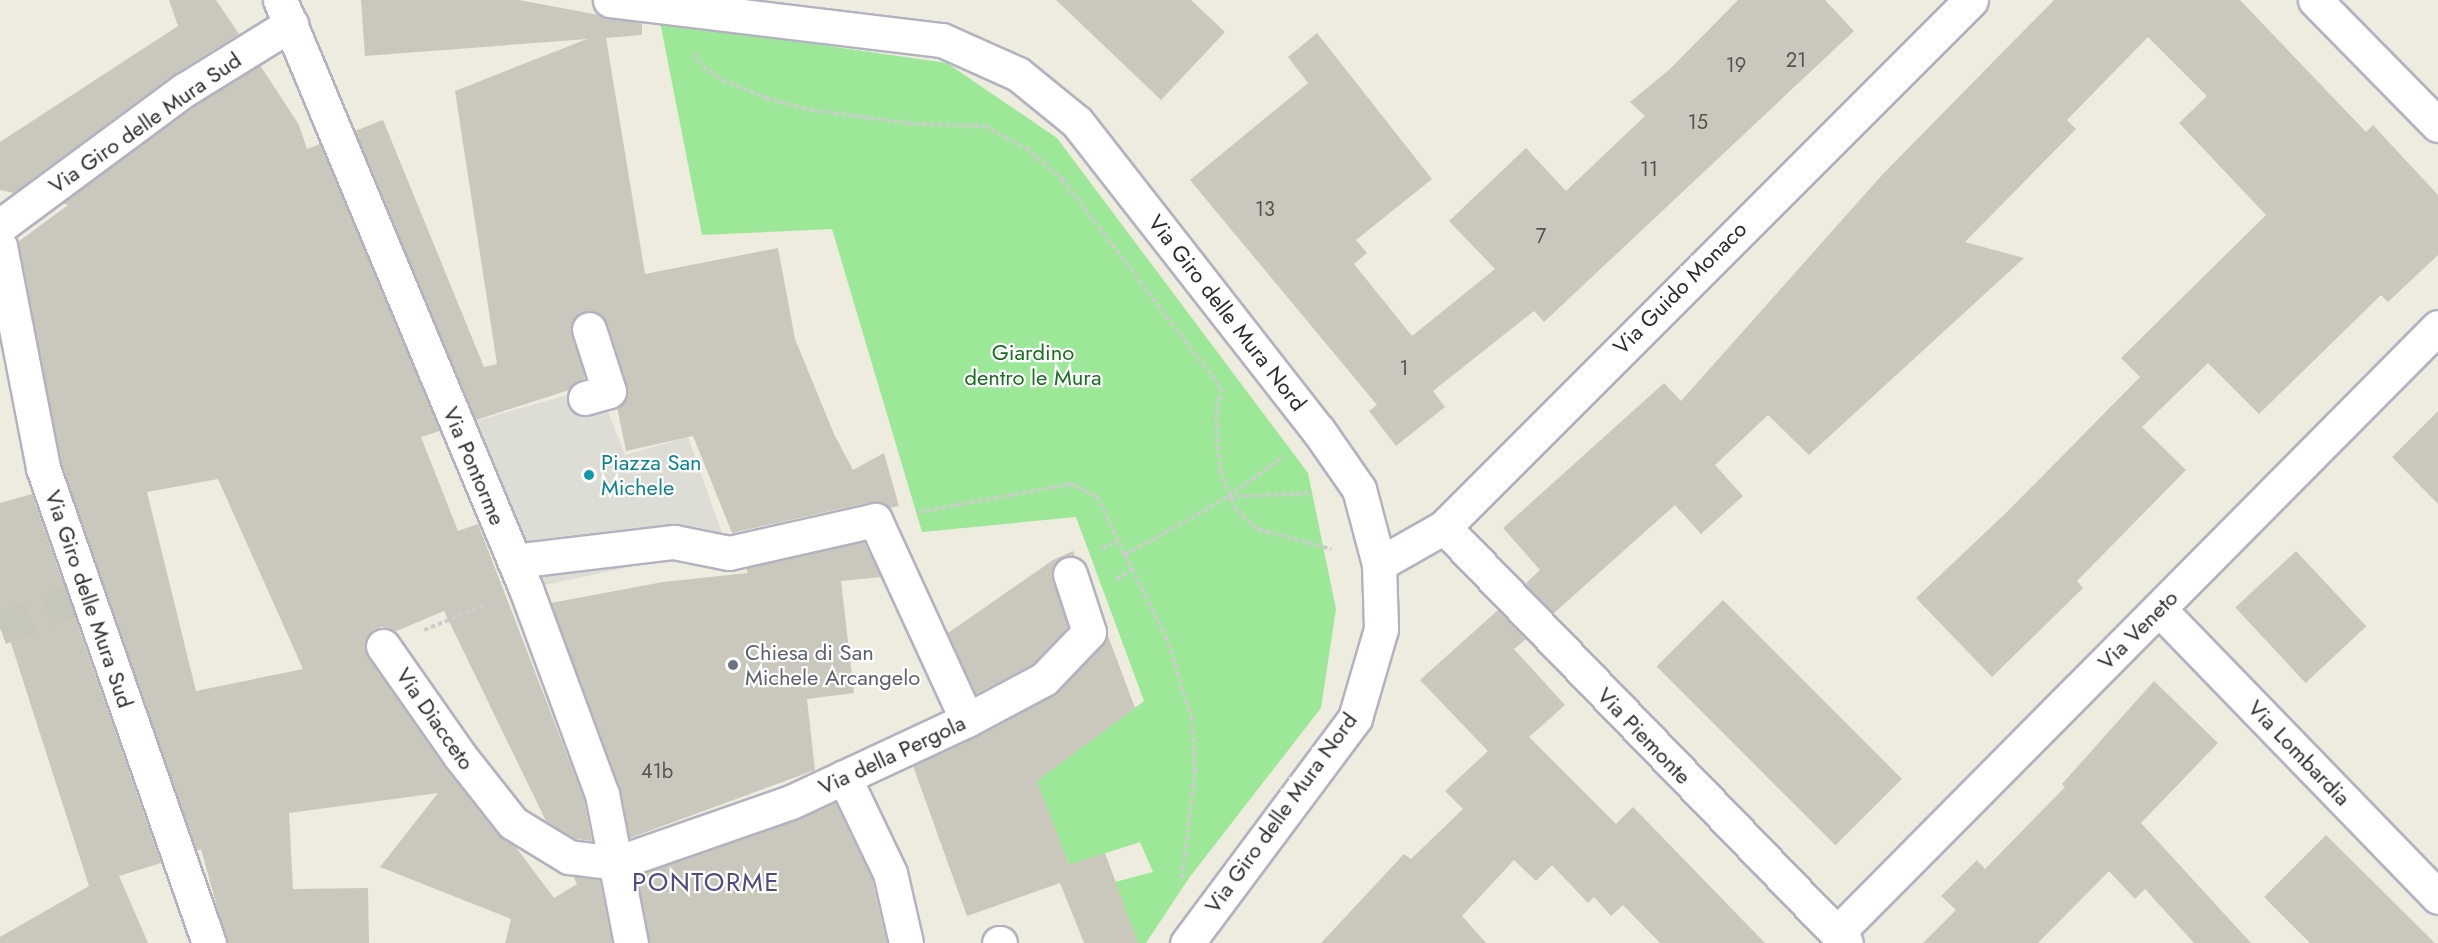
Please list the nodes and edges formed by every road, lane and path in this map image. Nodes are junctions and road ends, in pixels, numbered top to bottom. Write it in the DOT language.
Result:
graph roads {
  1 [pos="610,0"];
  2 [pos="1971,0"];
  3 [pos="2315,0"];
  4 [pos="679,8"];
  5 [pos="286,12"];
  6 [pos="2438,125"];
  7 [pos="0,226"];
  8 [pos="0,246"];
  9 [pos="2438,327"];
  10 [pos="589,329"];
  11 [pos="585,398"];
  12 [pos="1318,430"];
  13 [pos="1359,489"];
  14 [pos="1228,497"];
  15 [pos="875,520"];
  16 [pos="1444,527"];
  17 [pos="1125,555"];
  18 [pos="1379,564"];
  19 [pos="1132,570"];
  20 [pos="1070,574"];
  21 [pos="520,575"];
  22 [pos="1118,578"];
  23 [pos="2159,609"];
  24 [pos="383,646"];
  25 [pos="967,720"];
  26 [pos="844,777"];
  27 [pos="616,863"];
  28 [pos="2438,897"];
  29 [pos="1190,938"];
  30 [pos="1842,938"];
  31 [pos="209,943"];
  32 [pos="631,943"];
  33 [pos="906,943"];
  1 -- 4 [label="street, Via Giro delle Mura Nord"];
  2 -- 16 [label="street, Via Guido Monaco"];
  3 -- 6 [label="street"];
  4 -- 12 [label="street, Via Giro delle Mura Nord"];
  4 -- 14 [label="path"];
  5 -- 7 [label="street, Via Giro delle Mura Sud"];
  5 -- 21 [label="street, Via Pontorme"];
  8 -- 31 [label="street, Via Giro delle Mura Sud"];
  9 -- 23 [label="street, Via Veneto"];
  10 -- 11 [label="street"];
  12 -- 13 [label="street, Via Giro delle Mura Nord"];
  12 -- 14 [label="path"];
  13 -- 14 [label="path"];
  13 -- 18 [label="street, Via Giro delle Mura Nord"];
  14 -- 17 [label="path"];
  14 -- 18 [label="path"];
  15 -- 17 [label="path"];
  15 -- 21 [label="street"];
  15 -- 25 [label="street"];
  16 -- 18 [label="street, Via Guido Monaco"];
  16 -- 30 [label="street, Via Piemonte"];
  17 -- 19 [label="path"];
  18 -- 29 [label="street, Via Giro delle Mura Nord"];
  19 -- 22 [label="path"];
  19 -- 29 [label="path"];
  20 -- 25 [label="street, Via della Pergola"];
  21 -- 24 [label="path, Via Diacceto"];
  21 -- 27 [label="street, Via Pontorme"];
  23 -- 28 [label="street, Via Lombardia"];
  23 -- 30 [label="street, Via Veneto"];
  24 -- 27 [label="street, Via Diacceto"];
  25 -- 26 [label="street, Via della Pergola"];
  26 -- 27 [label="street, Via della Pergola"];
  26 -- 33 [label="street"];
  27 -- 32 [label="street, Via Pontorme"];
}
